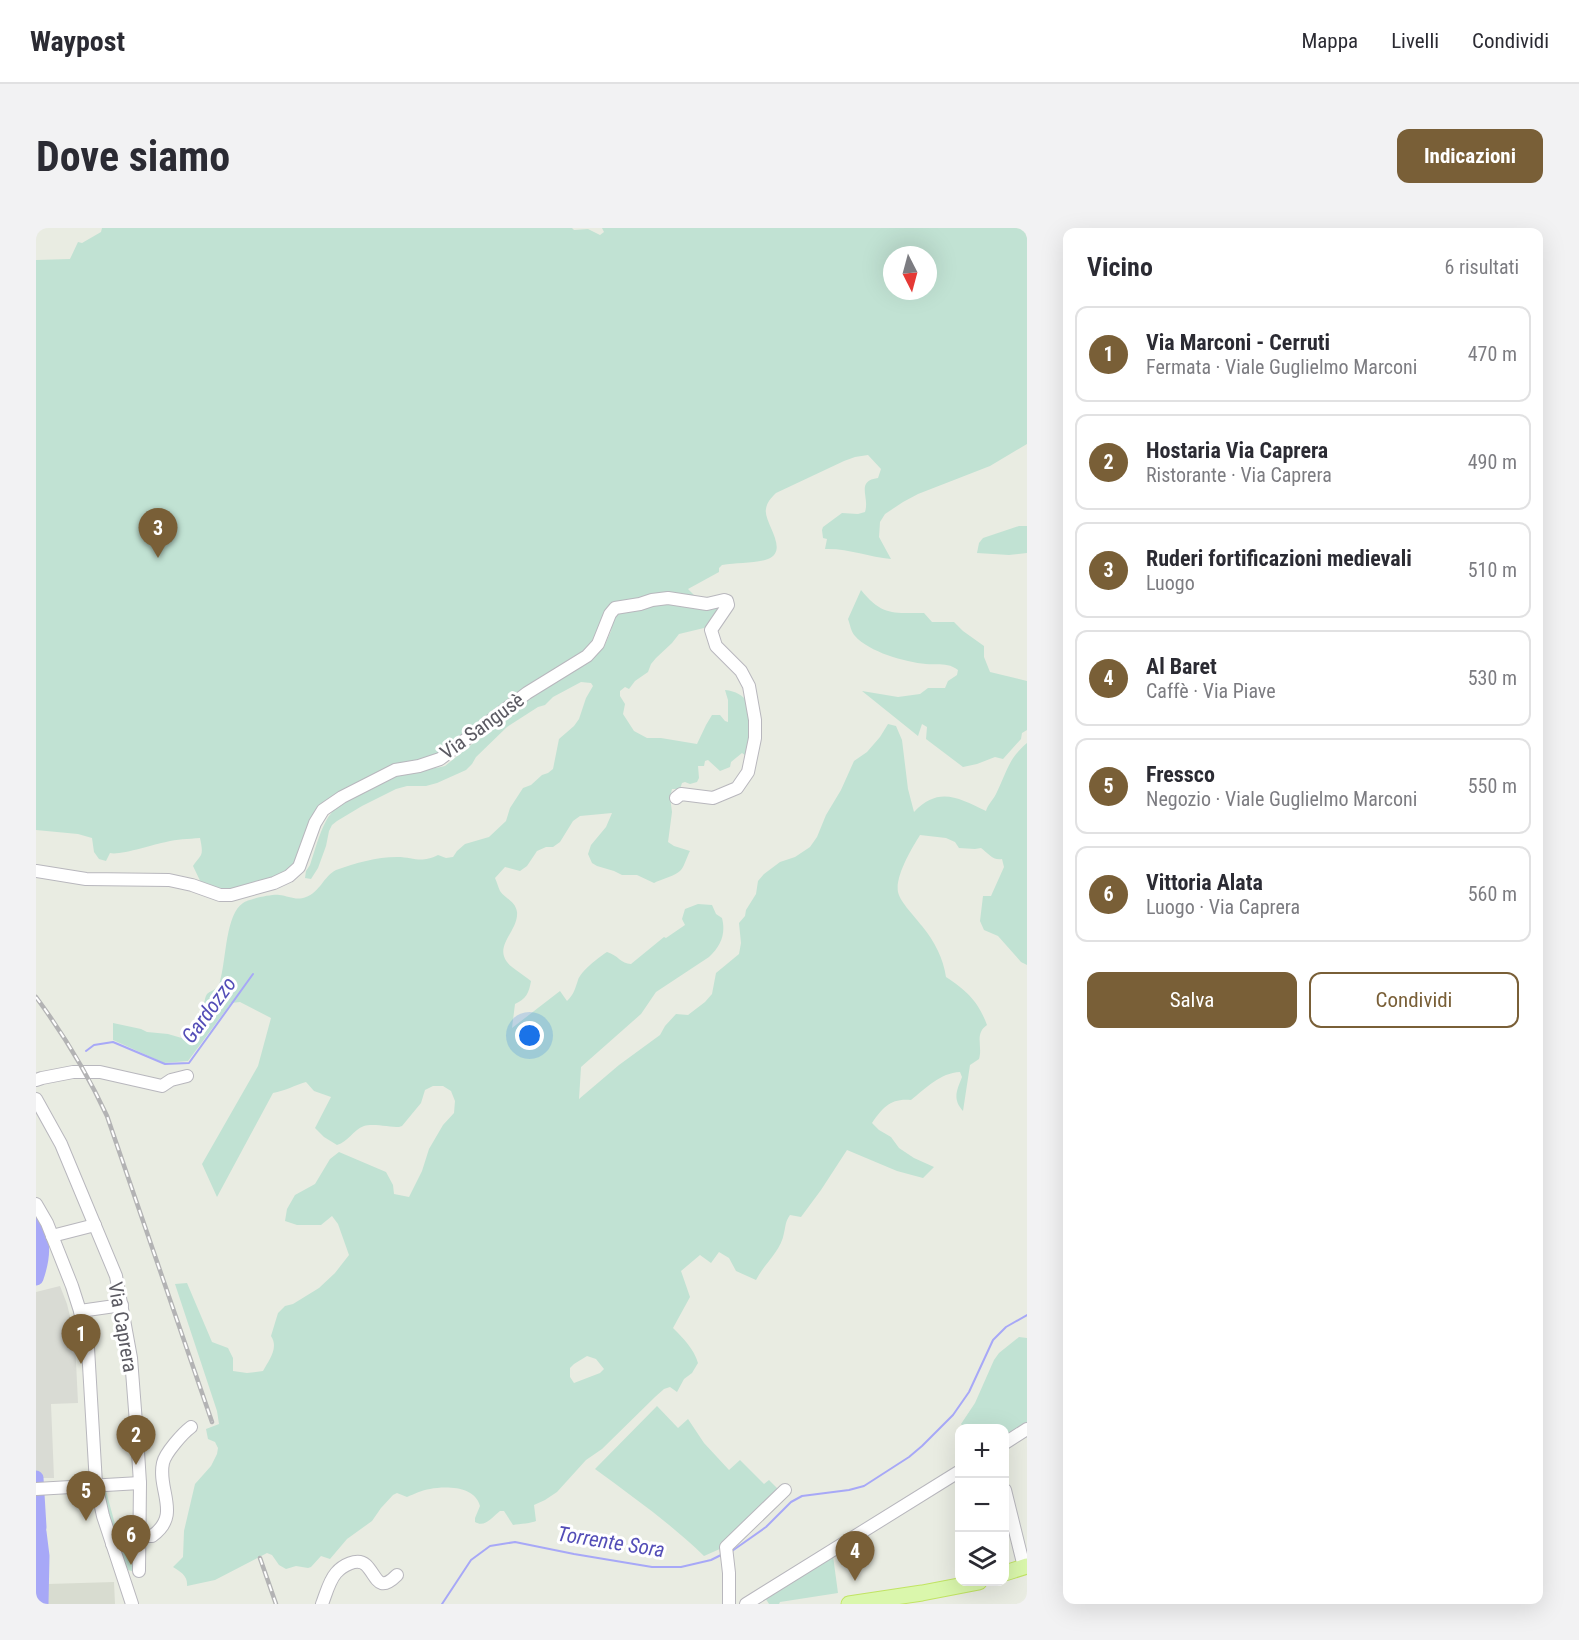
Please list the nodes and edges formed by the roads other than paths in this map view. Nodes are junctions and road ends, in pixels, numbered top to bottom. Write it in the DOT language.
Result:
graph roads {
  1 [pos="676,798"];
  2 [pos="36,871"];
  3 [pos="187,1076"];
  4 [pos="36,1080"];
  5 [pos="36,1099"];
  6 [pos="36,1204"];
  7 [pos="95,1225"];
  8 [pos="52,1236"];
  9 [pos="122,1305"];
  10 [pos="80,1311"];
  11 [pos="191,1427"];
  12 [pos="1027,1429"];
  13 [pos="1009,1440"];
  14 [pos="955,1474"];
  15 [pos="140,1483"];
  16 [pos="96,1484"];
  17 [pos="38,1489"];
  18 [pos="785,1490"];
  19 [pos="1009,1504"];
  20 [pos="140,1540"];
  21 [pos="112,1544"];
  22 [pos="1026,1566"];
  23 [pos="139,1571"];
  24 [pos="1009,1572"];
  25 [pos="398,1575"];
  26 [pos="958,1586"];
  27 [pos="133,1601"];
  28 [pos="322,1604"];
  29 [pos="729,1604"];
  30 [pos="746,1604"];
  31 [pos="849,1604"];
  1 -- 2 [label="street, Via Sangusè"];
  3 -- 4 [label="street"];
  5 -- 7 [label="street, Via Caprera"];
  6 -- 8 [label="street"];
  7 -- 8 [label="street"];
  7 -- 9 [label="street, Via Caprera"];
  8 -- 10 [label="street"];
  9 -- 10 [label="street"];
  9 -- 15 [label="street, Via Caprera"];
  10 -- 16 [label="street"];
  11 -- 20 [label="street"];
  12 -- 13 [label="street"];
  14 -- 30 [label="street"];
  15 -- 16 [label="street"];
  15 -- 20 [label="street, Via Caprera"];
  16 -- 17 [label="street"];
  16 -- 21 [label="street"];
  18 -- 29 [label="street"];
  19 -- 22 [label="street"];
  20 -- 21 [label="street"];
  20 -- 23 [label="street, Via Caprera"];
  21 -- 27 [label="street"];
  22 -- 24 [label="main road"];
  25 -- 28 [label="street"];
  26 -- 31 [label="main road"];
}
